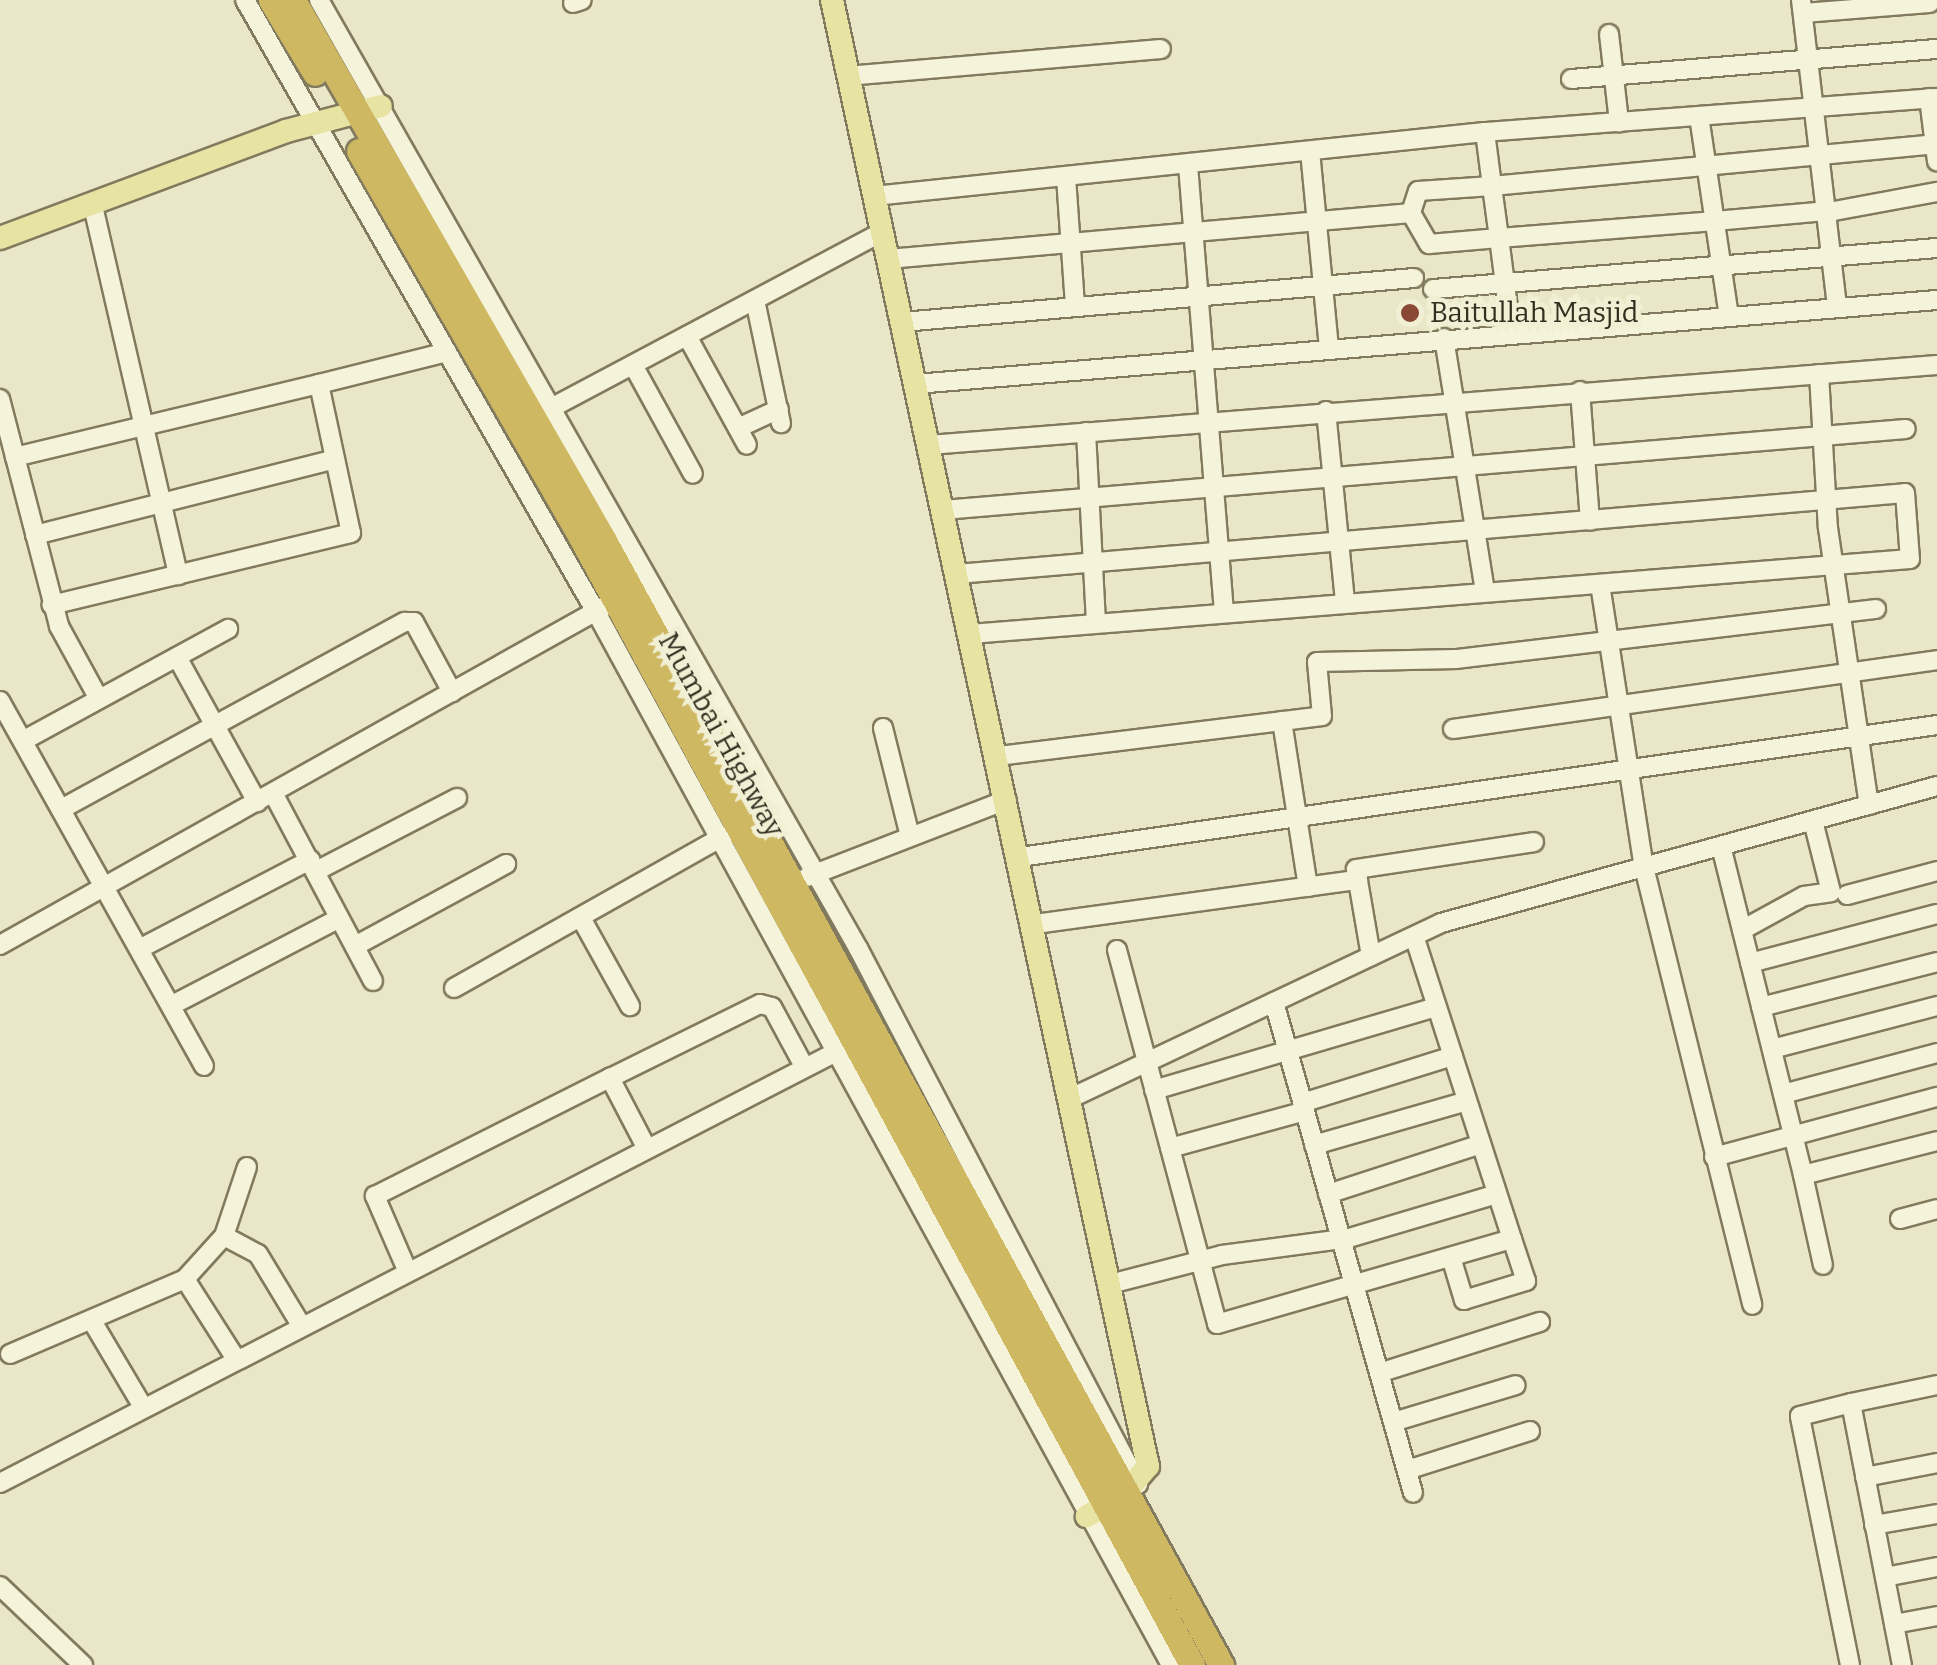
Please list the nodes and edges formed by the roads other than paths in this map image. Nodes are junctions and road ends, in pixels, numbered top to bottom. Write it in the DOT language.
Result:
graph roads {
  1 [pos="246,0"];
  2 [pos="272,0"];
  3 [pos="293,0"];
  4 [pos="319,0"];
  5 [pos="832,0"];
  6 [pos="1930,3"];
  7 [pos="1802,6"];
  8 [pos="1610,34"];
  9 [pos="1161,49"];
  10 [pos="1937,49"];
  11 [pos="1808,60"];
  12 [pos="847,76"];
  13 [pos="1614,76"];
  14 [pos="1570,79"];
  15 [pos="1933,98"];
  16 [pos="382,106"];
  17 [pos="1816,107"];
  18 [pos="336,114"];
  19 [pos="1699,116"];
  20 [pos="1619,122"];
  21 [pos="1485,132"];
  22 [pos="1936,150"];
  23 [pos="1310,151"];
  24 [pos="1821,157"];
  25 [pos="1188,165"];
  26 [pos="1707,168"];
  27 [pos="1066,177"];
  28 [pos="1492,186"];
  29 [pos="1937,192"];
  30 [pos="874,196"];
  31 [pos="93,206"];
  32 [pos="1826,211"];
  33 [pos="1411,213"];
  34 [pos="1714,220"];
  35 [pos="1316,222"];
  36 [pos="882,232"];
  37 [pos="1193,232"];
  38 [pos="0,238"];
  39 [pos="1499,238"];
  40 [pos="1070,243"];
  41 [pos="1937,248"];
  42 [pos="1831,258"];
  43 [pos="888,259"];
  44 [pos="1722,268"];
  45 [pos="1414,278"];
  46 [pos="1322,284"];
  47 [pos="1505,284"];
  48 [pos="1433,289"];
  49 [pos="1198,295"];
  50 [pos="754,300"];
  51 [pos="1937,300"];
  52 [pos="1075,306"];
  53 [pos="1837,307"];
  54 [pos="1729,316"];
  55 [pos="443,322"];
  56 [pos="902,322"];
  57 [pos="1511,332"];
  58 [pos="687,336"];
  59 [pos="1444,338"];
  60 [pos="1328,348"];
  61 [pos="447,352"];
  62 [pos="1203,359"];
  63 [pos="633,365"];
  64 [pos="1937,366"];
  65 [pos="1819,374"];
  66 [pos="320,384"];
  67 [pos="915,384"];
  68 [pos="1580,391"];
  69 [pos="0,399"];
  70 [pos="1454,400"];
  71 [pos="553,407"];
  72 [pos="1326,411"];
  73 [pos="1208,423"];
  74 [pos="144,426"];
  75 [pos="1906,430"];
  76 [pos="1086,432"];
  77 [pos="1822,436"];
  78 [pos="929,445"];
  79 [pos="1584,455"];
  80 [pos="15,457"];
  81 [pos="335,459"];
  82 [pos="1464,465"];
  83 [pos="693,474"];
  84 [pos="1332,475"];
  85 [pos="1213,484"];
  86 [pos="1090,495"];
  87 [pos="1826,500"];
  88 [pos="162,502"];
  89 [pos="943,510"];
  90 [pos="1590,521"];
  91 [pos="1475,530"];
  92 [pos="35,536"];
  93 [pos="1338,539"];
  94 [pos="1219,549"];
  95 [pos="1093,561"];
  96 [pos="1833,565"];
  97 [pos="957,574"];
  98 [pos="178,575"];
  99 [pos="1600,584"];
  100 [pos="1485,592"];
  101 [pos="1345,601"];
  102 [pos="52,605"];
  103 [pos="605,606"];
  104 [pos="1876,609"];
  105 [pos="1224,612"];
  106 [pos="1840,614"];
  107 [pos="1096,623"];
  108 [pos="228,629"];
  109 [pos="970,634"];
  110 [pos="1608,642"];
  111 [pos="177,657"];
  112 [pos="1937,660"];
  113 [pos="1849,672"];
  114 [pos="452,692"];
  115 [pos="99,699"];
  116 [pos="0,701"];
  117 [pos="1618,705"];
  118 [pos="1282,721"];
  119 [pos="215,725"];
  120 [pos="1937,725"];
  121 [pos="883,728"];
  122 [pos="1453,728"];
  123 [pos="1858,735"];
  124 [pos="28,738"];
  125 [pos="998,756"];
  126 [pos="1628,766"];
  127 [pos="1937,786"];
  128 [pos="265,797"];
  129 [pos="457,798"];
  130 [pos="1007,800"];
  131 [pos="1869,805"];
  132 [pos="65,807"];
  133 [pos="1300,816"];
  134 [pos="1813,820"];
  135 [pos="727,834"];
  136 [pos="910,836"];
  137 [pos="1534,842"];
  138 [pos="1721,846"];
  139 [pos="1020,857"];
  140 [pos="506,864"];
  141 [pos="313,865"];
  142 [pos="1644,867"];
  143 [pos="1937,871"];
  144 [pos="805,879"];
  145 [pos="1358,880"];
  146 [pos="107,885"];
  147 [pos="1308,886"];
  148 [pos="1847,895"];
  149 [pos="1937,914"];
  150 [pos="581,918"];
  151 [pos="338,919"];
  152 [pos="1034,924"];
  153 [pos="1742,930"];
  154 [pos="1414,936"];
  155 [pos="0,945"];
  156 [pos="354,946"];
  157 [pos="141,948"];
  158 [pos="1117,950"];
  159 [pos="1371,956"];
  160 [pos="1937,962"];
  161 [pos="1750,963"];
  162 [pos="373,981"];
  163 [pos="454,988"];
  164 [pos="1274,1002"];
  165 [pos="172,1006"];
  166 [pos="630,1006"];
  167 [pos="1937,1006"];
  168 [pos="1432,1008"];
  169 [pos="1761,1008"];
  170 [pos="845,1048"];
  171 [pos="1772,1049"];
  172 [pos="1288,1050"];
  173 [pos="1937,1053"];
  174 [pos="1452,1056"];
  175 [pos="1147,1062"];
  176 [pos="204,1066"];
  177 [pos="806,1068"];
  178 [pos="610,1078"];
  179 [pos="1154,1090"];
  180 [pos="1783,1094"];
  181 [pos="1937,1097"];
  182 [pos="1073,1098"];
  183 [pos="1467,1101"];
  184 [pos="1304,1107"];
  185 [pos="1793,1135"];
  186 [pos="1937,1140"];
  187 [pos="646,1144"];
  188 [pos="1481,1144"];
  189 [pos="1314,1145"];
  190 [pos="1170,1148"];
  191 [pos="1714,1157"];
  192 [pos="247,1167"];
  193 [pos="1803,1176"];
  194 [pos="1328,1194"];
  195 [pos="1497,1194"];
  196 [pos="1937,1209"];
  197 [pos="1900,1219"];
  198 [pos="224,1236"];
  199 [pos="1340,1237"];
  200 [pos="1512,1238"];
  201 [pos="1451,1257"];
  202 [pos="1200,1261"];
  203 [pos="1823,1265"];
  204 [pos="408,1270"];
  205 [pos="185,1279"];
  206 [pos="1114,1283"];
  207 [pos="1354,1285"];
  208 [pos="1752,1305"];
  209 [pos="92,1321"];
  210 [pos="1540,1322"];
  211 [pos="301,1325"];
  212 [pos="10,1354"];
  213 [pos="236,1359"];
  214 [pos="1379,1372"];
  215 [pos="1516,1385"];
  216 [pos="1937,1386"];
  217 [pos="1851,1403"];
  218 [pos="143,1407"];
  219 [pos="1393,1422"];
  220 [pos="1530,1431"];
  221 [pos="1937,1464"];
  222 [pos="1407,1470"];
  223 [pos="1865,1477"];
  224 [pos="0,1483"];
  225 [pos="1413,1493"];
  226 [pos="1113,1501"];
  227 [pos="1937,1514"];
  228 [pos="1874,1525"];
  229 [pos="1937,1566"];
  230 [pos="1884,1577"];
  231 [pos="0,1586"];
  232 [pos="1937,1616"];
  233 [pos="1894,1624"];
  234 [pos="83,1665"];
  235 [pos="1172,1665"];
  236 [pos="1192,1665"];
  237 [pos="1221,1665"];
  238 [pos="1850,1665"];
  239 [pos="1902,1665"];
  1 -- 18 [label="street"];
  2 -- 18 [label="highway, Mumbai Highway"];
  3 -- 18 [label="highway, Mumbai Highway"];
  4 -- 16 [label="street"];
  5 -- 12 [label="main road"];
  6 -- 7 [label="street"];
  7 -- 11 [label="street"];
  8 -- 13 [label="street"];
  9 -- 12 [label="street"];
  10 -- 11 [label="street"];
  11 -- 13 [label="street"];
  11 -- 17 [label="street"];
  12 -- 30 [label="main road"];
  13 -- 14 [label="street"];
  13 -- 20 [label="street"];
  15 -- 17 [label="street"];
  15 -- 22 [label="street"];
  16 -- 18 [label="main road"];
  16 -- 71 [label="street"];
  17 -- 19 [label="street"];
  17 -- 24 [label="street"];
  18 -- 31 [label="main road"];
  18 -- 55 [label="highway, Mumbai Highway"];
  18 -- 144 [label="highway, Mumbai Highway"];
  19 -- 20 [label="street"];
  19 -- 26 [label="street"];
  20 -- 21 [label="street"];
  21 -- 23 [label="street"];
  21 -- 28 [label="street"];
  22 -- 24 [label="street"];
  23 -- 25 [label="street"];
  23 -- 35 [label="street"];
  24 -- 26 [label="street"];
  24 -- 32 [label="street"];
  25 -- 27 [label="street"];
  25 -- 37 [label="street"];
  26 -- 28 [label="street"];
  26 -- 34 [label="street"];
  27 -- 30 [label="street"];
  27 -- 40 [label="street"];
  28 -- 33 [label="street"];
  28 -- 39 [label="street"];
  29 -- 32 [label="street"];
  30 -- 36 [label="main road"];
  31 -- 38 [label="main road"];
  31 -- 74 [label="street"];
  32 -- 34 [label="street"];
  32 -- 42 [label="street"];
  33 -- 35 [label="street"];
  33 -- 39 [label="street"];
  34 -- 39 [label="street"];
  34 -- 44 [label="street"];
  35 -- 37 [label="street"];
  35 -- 46 [label="street"];
  36 -- 43 [label="main road"];
  36 -- 50 [label="street"];
  37 -- 40 [label="street"];
  37 -- 49 [label="street"];
  39 -- 47 [label="street"];
  40 -- 43 [label="street"];
  40 -- 52 [label="street"];
  41 -- 42 [label="street"];
  42 -- 44 [label="street"];
  42 -- 53 [label="street"];
  43 -- 56 [label="main road"];
  44 -- 47 [label="street"];
  44 -- 54 [label="street"];
  45 -- 46 [label="street"];
  46 -- 49 [label="street"];
  46 -- 60 [label="street"];
  47 -- 48 [label="street"];
  47 -- 57 [label="street"];
  49 -- 52 [label="street"];
  49 -- 62 [label="street"];
  50 -- 58 [label="street"];
  50 -- 58 [label="street"];
  51 -- 53 [label="street"];
  52 -- 56 [label="street"];
  53 -- 54 [label="street"];
  54 -- 57 [label="street"];
  55 -- 61 [label="street"];
  55 -- 103 [label="highway, Mumbai Highway"];
  56 -- 67 [label="main road"];
  57 -- 59 [label="street"];
  58 -- 63 [label="street"];
  59 -- 60 [label="street"];
  59 -- 70 [label="street"];
  60 -- 62 [label="street"];
  61 -- 66 [label="street"];
  61 -- 103 [label="street"];
  62 -- 67 [label="street"];
  62 -- 73 [label="street"];
  63 -- 71 [label="street"];
  63 -- 83 [label="street"];
  64 -- 65 [label="street"];
  65 -- 68 [label="street"];
  65 -- 77 [label="street"];
  66 -- 74 [label="street"];
  66 -- 81 [label="street"];
  67 -- 78 [label="main road"];
  68 -- 70 [label="street"];
  68 -- 79 [label="street"];
  69 -- 80 [label="street"];
  70 -- 72 [label="street"];
  70 -- 82 [label="street"];
  71 -- 144 [label="street"];
  72 -- 73 [label="street"];
  72 -- 84 [label="street"];
  73 -- 76 [label="street"];
  73 -- 85 [label="street"];
  74 -- 80 [label="street"];
  74 -- 88 [label="street"];
  75 -- 77 [label="street"];
  76 -- 78 [label="street"];
  76 -- 86 [label="street"];
  77 -- 79 [label="street"];
  77 -- 87 [label="street"];
  78 -- 89 [label="main road"];
  79 -- 82 [label="street"];
  79 -- 90 [label="street"];
  80 -- 92 [label="street"];
  81 -- 88 [label="street"];
  81 -- 98 [label="street"];
  82 -- 84 [label="street"];
  82 -- 91 [label="street"];
  84 -- 85 [label="street"];
  84 -- 93 [label="street"];
  85 -- 86 [label="street"];
  85 -- 94 [label="street"];
  86 -- 89 [label="street"];
  86 -- 95 [label="street"];
  87 -- 90 [label="street"];
  87 -- 96 [label="street"];
  87 -- 96 [label="street"];
  88 -- 92 [label="street"];
  88 -- 98 [label="street"];
  89 -- 97 [label="main road"];
  90 -- 91 [label="street"];
  91 -- 93 [label="street"];
  91 -- 100 [label="street"];
  92 -- 102 [label="street"];
  93 -- 94 [label="street"];
  93 -- 101 [label="street"];
  94 -- 95 [label="street"];
  94 -- 105 [label="street"];
  95 -- 97 [label="street"];
  95 -- 107 [label="street"];
  96 -- 99 [label="street"];
  96 -- 106 [label="street"];
  97 -- 109 [label="main road"];
  98 -- 102 [label="street"];
  99 -- 100 [label="street"];
  99 -- 110 [label="street"];
  100 -- 101 [label="street"];
  101 -- 105 [label="street"];
  102 -- 115 [label="street"];
  103 -- 114 [label="street"];
  103 -- 135 [label="highway, Mumbai Highway"];
  104 -- 106 [label="street"];
  105 -- 107 [label="street"];
  106 -- 110 [label="street"];
  106 -- 113 [label="street"];
  107 -- 109 [label="street"];
  108 -- 111 [label="street"];
  109 -- 125 [label="main road"];
  110 -- 117 [label="street"];
  110 -- 118 [label="street"];
  111 -- 115 [label="street"];
  111 -- 119 [label="street"];
  112 -- 113 [label="street"];
  113 -- 117 [label="street"];
  113 -- 123 [label="street"];
  114 -- 119 [label="street"];
  114 -- 128 [label="street"];
  115 -- 124 [label="street"];
  116 -- 124 [label="street"];
  117 -- 122 [label="street"];
  117 -- 126 [label="street"];
  118 -- 125 [label="street"];
  118 -- 133 [label="street"];
  119 -- 128 [label="street"];
  119 -- 132 [label="street"];
  120 -- 123 [label="street"];
  121 -- 136 [label="street"];
  123 -- 126 [label="street"];
  123 -- 131 [label="street"];
  124 -- 132 [label="street"];
  125 -- 130 [label="main road"];
  126 -- 133 [label="street"];
  126 -- 142 [label="street"];
  127 -- 131 [label="street"];
  128 -- 141 [label="street"];
  128 -- 146 [label="street"];
  129 -- 141 [label="street"];
  130 -- 136 [label="street"];
  130 -- 139 [label="main road"];
  131 -- 134 [label="street"];
  132 -- 146 [label="street"];
  133 -- 139 [label="street"];
  133 -- 147 [label="street"];
  134 -- 138 [label="street"];
  134 -- 153 [label="street"];
  135 -- 150 [label="street"];
  135 -- 170 [label="highway, Mumbai Highway"];
  136 -- 144 [label="street"];
  137 -- 145 [label="street"];
  138 -- 142 [label="street"];
  138 -- 153 [label="street"];
  139 -- 152 [label="main road"];
  140 -- 156 [label="street"];
  141 -- 151 [label="street"];
  141 -- 157 [label="street"];
  142 -- 154 [label="street"];
  142 -- 191 [label="street"];
  143 -- 148 [label="street"];
  144 -- 226 [label="street"];
  144 -- 226 [label="highway, Mumbai Highway"];
  145 -- 147 [label="street"];
  145 -- 159 [label="street"];
  146 -- 155 [label="street"];
  146 -- 157 [label="street"];
  147 -- 152 [label="street"];
  149 -- 161 [label="street"];
  150 -- 163 [label="street"];
  150 -- 166 [label="street"];
  151 -- 156 [label="street"];
  151 -- 165 [label="street"];
  152 -- 182 [label="main road"];
  153 -- 161 [label="street"];
  154 -- 159 [label="street"];
  154 -- 168 [label="street"];
  156 -- 162 [label="street"];
  157 -- 165 [label="street"];
  158 -- 175 [label="street"];
  159 -- 164 [label="street"];
  160 -- 169 [label="street"];
  161 -- 169 [label="street"];
  164 -- 172 [label="street"];
  164 -- 175 [label="street"];
  165 -- 176 [label="street"];
  167 -- 171 [label="street"];
  168 -- 172 [label="street"];
  168 -- 174 [label="street"];
  169 -- 171 [label="street"];
  170 -- 177 [label="street"];
  170 -- 226 [label="highway, Mumbai Highway"];
  171 -- 180 [label="street"];
  172 -- 179 [label="street"];
  172 -- 184 [label="street"];
  173 -- 180 [label="street"];
  174 -- 183 [label="street"];
  174 -- 184 [label="street"];
  175 -- 179 [label="street"];
  175 -- 182 [label="street"];
  177 -- 178 [label="street"];
  177 -- 187 [label="street"];
  178 -- 187 [label="street"];
  178 -- 204 [label="street"];
  179 -- 190 [label="street"];
  180 -- 185 [label="street"];
  181 -- 185 [label="street"];
  182 -- 206 [label="main road"];
  183 -- 188 [label="street"];
  183 -- 189 [label="street"];
  184 -- 189 [label="street"];
  184 -- 190 [label="street"];
  185 -- 191 [label="street"];
  185 -- 193 [label="street"];
  186 -- 193 [label="street"];
  187 -- 204 [label="street"];
  188 -- 194 [label="street"];
  188 -- 195 [label="street"];
  189 -- 194 [label="street"];
  190 -- 202 [label="street"];
  191 -- 208 [label="street"];
  192 -- 198 [label="street"];
  193 -- 203 [label="street"];
  194 -- 199 [label="street"];
  195 -- 199 [label="street"];
  195 -- 200 [label="street"];
  196 -- 197 [label="street"];
  198 -- 205 [label="street"];
  198 -- 211 [label="street"];
  199 -- 202 [label="street"];
  199 -- 207 [label="street"];
  200 -- 201 [label="street"];
  200 -- 201 [label="street"];
  201 -- 207 [label="street"];
  202 -- 206 [label="street"];
  202 -- 207 [label="street"];
  204 -- 211 [label="street"];
  205 -- 209 [label="street"];
  205 -- 213 [label="street"];
  206 -- 226 [label="main road"];
  207 -- 214 [label="street"];
  209 -- 212 [label="street"];
  209 -- 218 [label="street"];
  210 -- 214 [label="street"];
  211 -- 213 [label="street"];
  213 -- 218 [label="street"];
  214 -- 219 [label="street"];
  215 -- 219 [label="street"];
  216 -- 217 [label="street"];
  217 -- 223 [label="street"];
  217 -- 238 [label="street"];
  218 -- 224 [label="street"];
  219 -- 222 [label="street"];
  220 -- 222 [label="street"];
  221 -- 223 [label="street"];
  222 -- 225 [label="street"];
  223 -- 228 [label="street"];
  226 -- 235 [label="street"];
  226 -- 236 [label="highway"];
  226 -- 237 [label="highway"];
  227 -- 228 [label="street"];
  228 -- 230 [label="street"];
  229 -- 230 [label="street"];
  230 -- 233 [label="street"];
  231 -- 234 [label="street"];
  232 -- 233 [label="street"];
  233 -- 239 [label="street"];
}
